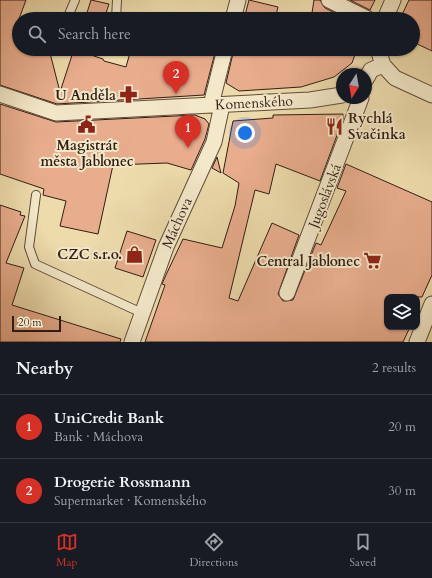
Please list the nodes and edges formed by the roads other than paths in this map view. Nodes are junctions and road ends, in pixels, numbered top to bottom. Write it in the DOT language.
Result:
graph roads {
  1 [pos="75,0"];
  2 [pos="117,0"];
  3 [pos="238,0"];
  4 [pos="329,0"];
  5 [pos="393,0"];
  6 [pos="70,12"];
  7 [pos="116,12"];
  8 [pos="235,12"];
  9 [pos="354,12"];
  10 [pos="388,12"];
  11 [pos="224,56"];
  12 [pos="380,56"];
  13 [pos="383,65"];
  14 [pos="372,70"];
  15 [pos="0,94"];
  16 [pos="432,95"];
  17 [pos="336,96"];
  18 [pos="359,104"];
  19 [pos="216,105"];
  20 [pos="36,195"];
  21 [pos="287,293"];
  22 [pos="432,304"];
  23 [pos="142,313"];
  24 [pos="132,342"];
  25 [pos="417,342"];
  1 -- 6 [label="lane"];
  2 -- 7 [label="lane"];
  3 -- 8 [label="street"];
  4 -- 9 [label="street"];
  5 -- 10 [label="street"];
  11 -- 19 [label="street, Máchova"];
  12 -- 13 [label="street"];
  13 -- 14 [label="street"];
  13 -- 16 [label="street"];
  15 -- 19 [label="street, Komenského"];
  17 -- 19 [label="street, Komenského"];
  18 -- 21 [label="street, Jugoslávská"];
  19 -- 23 [label="street, Máchova"];
  20 -- 23 [label="lane"];
  22 -- 25 [label="street"];
  23 -- 24 [label="street, Máchova"];
}
